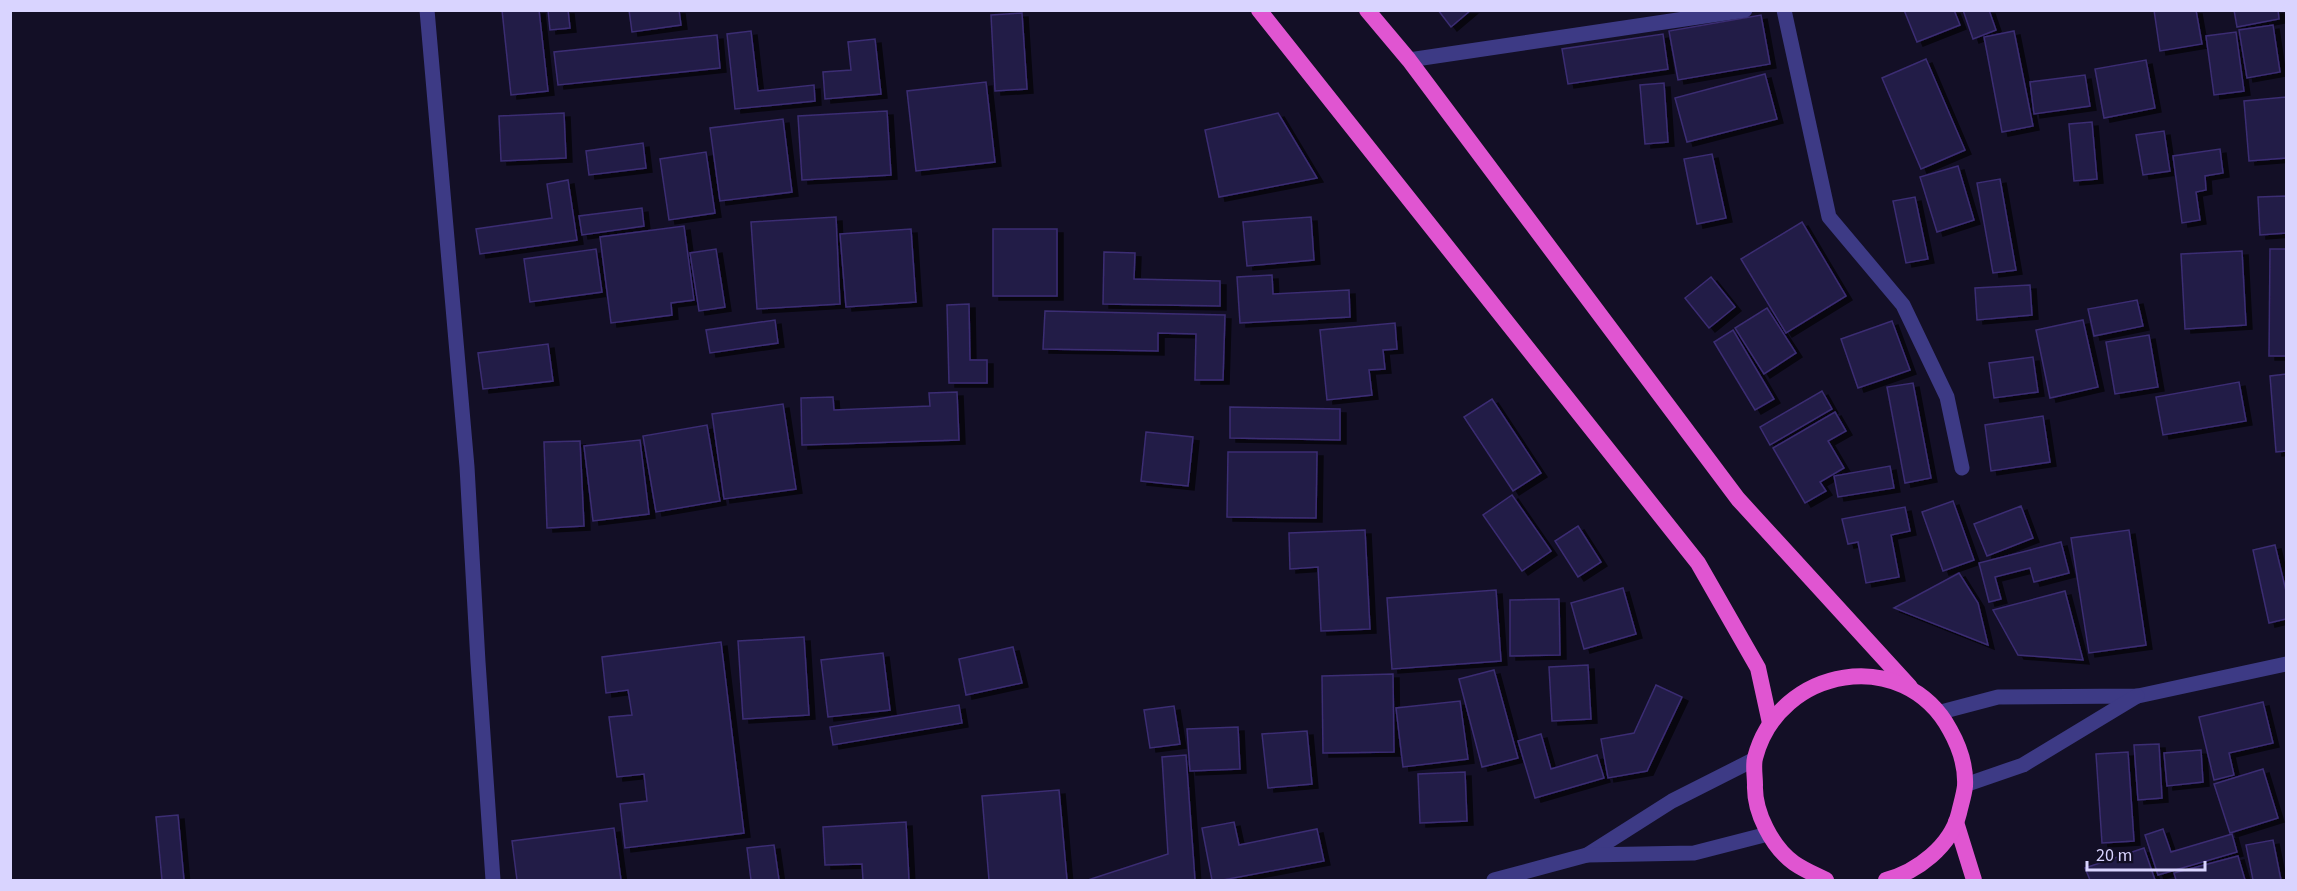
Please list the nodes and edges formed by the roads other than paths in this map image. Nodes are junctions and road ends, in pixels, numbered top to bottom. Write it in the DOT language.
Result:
graph roads {
  1 [pos="427,10"];
  2 [pos="1259,10"];
  3 [pos="1367,10"];
  4 [pos="1745,10"];
  5 [pos="1784,10"];
  6 [pos="1409,60"];
  7 [pos="1962,468"];
  8 [pos="2286,664"];
  9 [pos="1910,687"];
  10 [pos="2138,696"];
  11 [pos="1941,712"];
  12 [pos="1770,723"];
  13 [pos="1755,759"];
  14 [pos="1965,785"];
  15 [pos="1956,822"];
  16 [pos="1768,834"];
  17 [pos="1587,855"];
  18 [pos="494,880"];
  19 [pos="1494,880"];
  20 [pos="1826,880"];
  21 [pos="1886,880"];
  22 [pos="1974,880"];
  1 -- 18 [label="street"];
  2 -- 12 [label="highway"];
  3 -- 6 [label="highway"];
  4 -- 6 [label="street"];
  5 -- 7 [label="street"];
  6 -- 9 [label="highway"];
  8 -- 10 [label="street"];
  9 -- 11 [label="highway"];
  9 -- 12 [label="highway"];
  10 -- 11 [label="street"];
  10 -- 14 [label="street"];
  11 -- 14 [label="highway"];
  12 -- 13 [label="highway"];
  13 -- 16 [label="highway"];
  13 -- 17 [label="street"];
  14 -- 15 [label="highway"];
  15 -- 21 [label="highway"];
  15 -- 22 [label="highway"];
  16 -- 17 [label="street"];
  16 -- 20 [label="highway"];
  17 -- 19 [label="street"];
}
